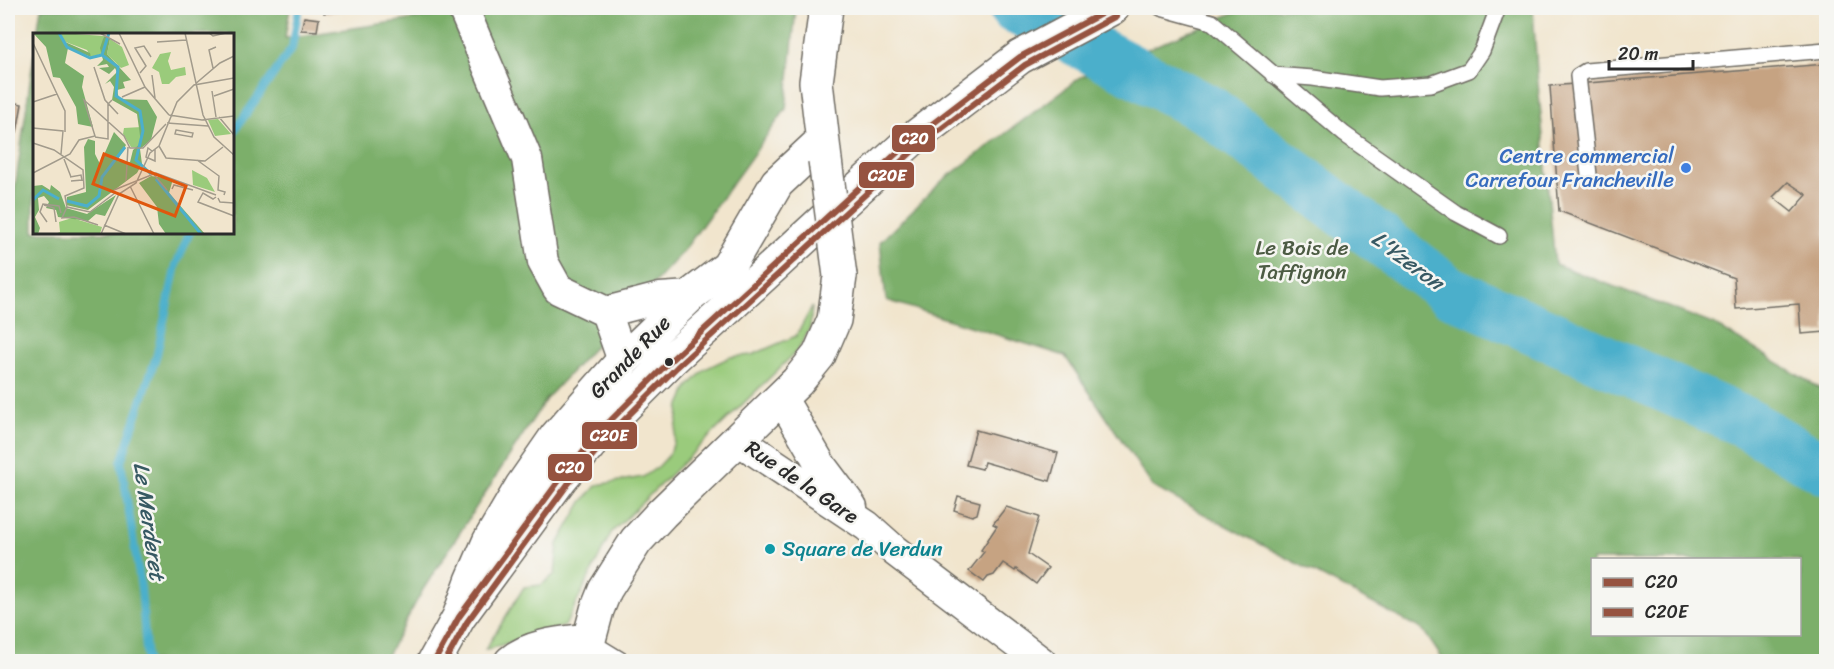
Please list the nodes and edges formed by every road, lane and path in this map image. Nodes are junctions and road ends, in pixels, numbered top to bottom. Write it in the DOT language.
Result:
graph roads {
  1 [pos="463,8"];
  2 [pos="826,8"];
  3 [pos="1113,8"];
  4 [pos="1161,8"];
  5 [pos="1498,8"];
  6 [pos="1827,50"];
  7 [pos="1273,75"];
  8 [pos="824,151"];
  9 [pos="1589,175"];
  10 [pos="1499,236"];
  11 [pos="690,296"];
  12 [pos="606,312"];
  13 [pos="623,361"];
  14 [pos="781,397"];
  15 [pos="737,439"];
  16 [pos="867,526"];
  17 [pos="459,617"];
  18 [pos="586,651"];
  19 [pos="434,662"];
  20 [pos="511,662"];
  21 [pos="624,662"];
  22 [pos="1041,662"];
  1 -- 12 [label="street"];
  2 -- 8 [label="street"];
  3 -- 17 [label="street"];
  4 -- 7 [label="lane"];
  5 -- 7 [label="lane"];
  6 -- 9 [label="lane"];
  7 -- 10 [label="lane"];
  8 -- 11 [label="street, Grande Rue"];
  8 -- 14 [label="street, bridge"];
  11 -- 12 [label="street"];
  11 -- 13 [label="street, Grande Rue"];
  12 -- 13 [label="street"];
  13 -- 17 [label="street, Grande Rue"];
  14 -- 15 [label="street"];
  14 -- 16 [label="street, Rue de la Gare"];
  15 -- 16 [label="street, Rue de la Gare"];
  15 -- 18 [label="street"];
  16 -- 22 [label="street, Rue de la Gare"];
  17 -- 19 [label="street, Grande Rue"];
  18 -- 20 [label="street"];
  18 -- 21 [label="lane"];
}
